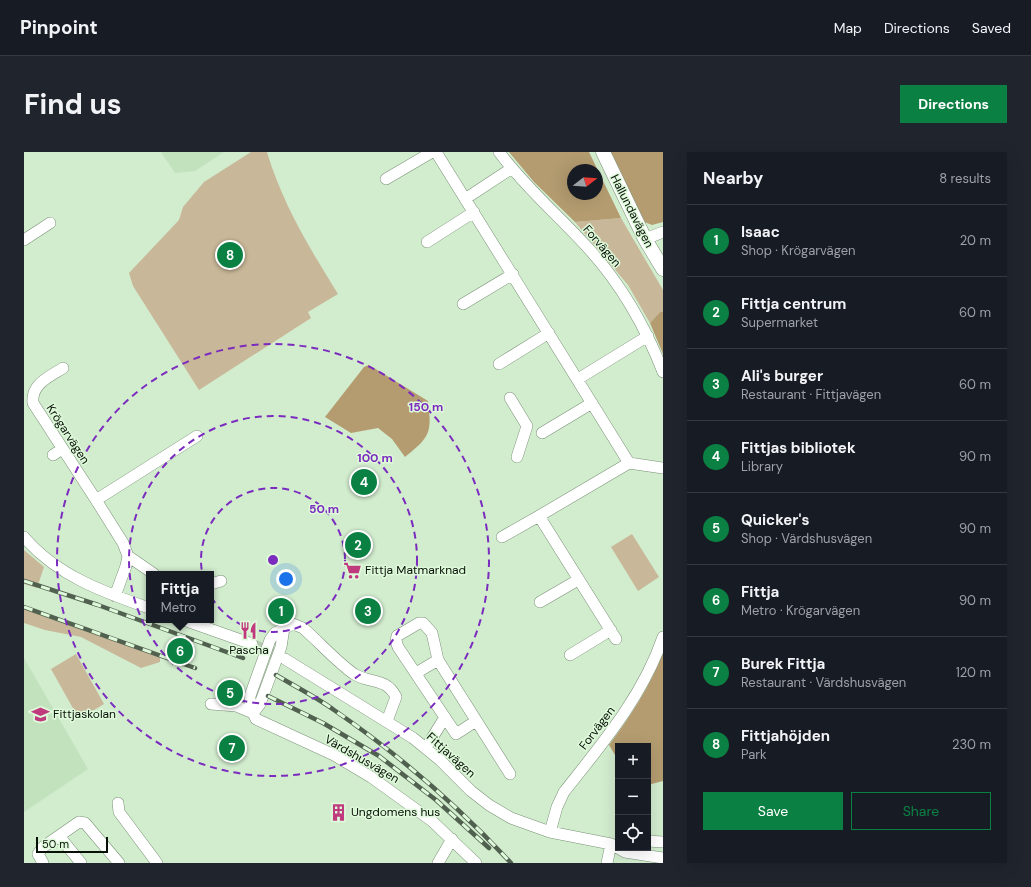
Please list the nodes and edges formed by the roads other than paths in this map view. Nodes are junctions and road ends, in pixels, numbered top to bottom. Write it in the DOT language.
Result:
graph roads {
  1 [pos="432,152"];
  2 [pos="436,152"];
  3 [pos="499,152"];
  4 [pos="603,152"];
  5 [pos="512,168"];
  6 [pos="386,179"];
  7 [pos="465,199"];
  8 [pos="474,212"];
  9 [pos="50,223"];
  10 [pos="663,232"];
  11 [pos="645,239"];
  12 [pos="24,240"];
  13 [pos="427,242"];
  14 [pos="663,268"];
  15 [pos="513,274"];
  16 [pos="463,304"];
  17 [pos="549,333"];
  18 [pos="648,336"];
  19 [pos="499,364"];
  20 [pos="63,368"];
  21 [pos="663,372"];
  22 [pos="578,379"];
  23 [pos="510,398"];
  24 [pos="592,403"];
  25 [pos="542,433"];
  26 [pos="197,436"];
  27 [pos="517,457"];
  28 [pos="629,463"];
  29 [pos="663,468"];
  30 [pos="96,500"];
  31 [pos="539,516"];
  32 [pos="24,537"];
  33 [pos="502,537"];
  34 [pos="128,556"];
  35 [pos="150,571"];
  36 [pos="578,580"];
  37 [pos="115,596"];
  38 [pos="540,602"];
  39 [pos="146,607"];
  40 [pos="192,623"];
  41 [pos="663,637"];
  42 [pos="252,644"];
  43 [pos="570,655"];
  44 [pos="285,659"];
  45 [pos="438,660"];
  46 [pos="416,673"];
  47 [pos="211,704"];
  48 [pos="253,713"];
  49 [pos="445,717"];
  50 [pos="387,721"];
  51 [pos="476,721"];
  52 [pos="426,748"];
  53 [pos="510,774"];
  54 [pos="118,803"];
  55 [pos="550,832"];
  56 [pos="59,836"];
  57 [pos="452,839"];
  58 [pos="651,841"];
  59 [pos="663,842"];
  60 [pos="614,843"];
  61 [pos="663,858"];
  62 [pos="43,863"];
  63 [pos="81,863"];
  64 [pos="119,863"];
  65 [pos="157,863"];
  66 [pos="438,863"];
  67 [pos="476,863"];
  68 [pos="607,863"];
  1 -- 6 [label="street"];
  2 -- 7 [label="street"];
  3 -- 5 [label="street, Forvägen"];
  4 -- 11 [label="main road, Hallundavägen"];
  5 -- 7 [label="street"];
  5 -- 18 [label="street, Forvägen"];
  7 -- 8 [label="street"];
  8 -- 13 [label="street"];
  8 -- 15 [label="street"];
  9 -- 12 [label="street"];
  10 -- 11 [label="street"];
  11 -- 14 [label="main road, Hallundavägen"];
  15 -- 16 [label="street"];
  15 -- 17 [label="street"];
  17 -- 19 [label="street"];
  17 -- 22 [label="street"];
  18 -- 21 [label="street, Forvägen"];
  18 -- 22 [label="street"];
  20 -- 30 [label="street, Krögarvägen"];
  22 -- 24 [label="street"];
  23 -- 27 [label="street"];
  24 -- 25 [label="street"];
  24 -- 28 [label="street"];
  26 -- 30 [label="street"];
  28 -- 29 [label="street"];
  28 -- 31 [label="street"];
  30 -- 34 [label="street, Krögarvägen"];
  31 -- 33 [label="street"];
  31 -- 36 [label="street"];
  32 -- 37 [label="street"];
  34 -- 35 [label="street"];
  34 -- 37 [label="street"];
  36 -- 38 [label="street"];
  36 -- 43 [label="street"];
  37 -- 39 [label="street"];
  40 -- 42 [label="street"];
  41 -- 55 [label="street, Forvägen"];
  44 -- 50 [label="street, Fittjavägen"];
  45 -- 46 [label="street"];
  45 -- 46 [label="street"];
  45 -- 51 [label="street"];
  46 -- 49 [label="street"];
  47 -- 48 [label="street, Värdshusvägen"];
  48 -- 50 [label="street"];
  48 -- 57 [label="street, Värdshusvägen"];
  49 -- 51 [label="street"];
  49 -- 52 [label="street"];
  50 -- 52 [label="street, Fittjavägen"];
  51 -- 53 [label="street"];
  52 -- 55 [label="street, Fittjavägen"];
  54 -- 65 [label="street"];
  55 -- 60 [label="street, Fittjavägen"];
  56 -- 62 [label="street"];
  56 -- 63 [label="street"];
  56 -- 64 [label="street"];
  57 -- 66 [label="street"];
  57 -- 67 [label="street, Värdshusvägen"];
  58 -- 59 [label="street"];
  60 -- 61 [label="street, Fittjavägen"];
  60 -- 68 [label="street"];
}
